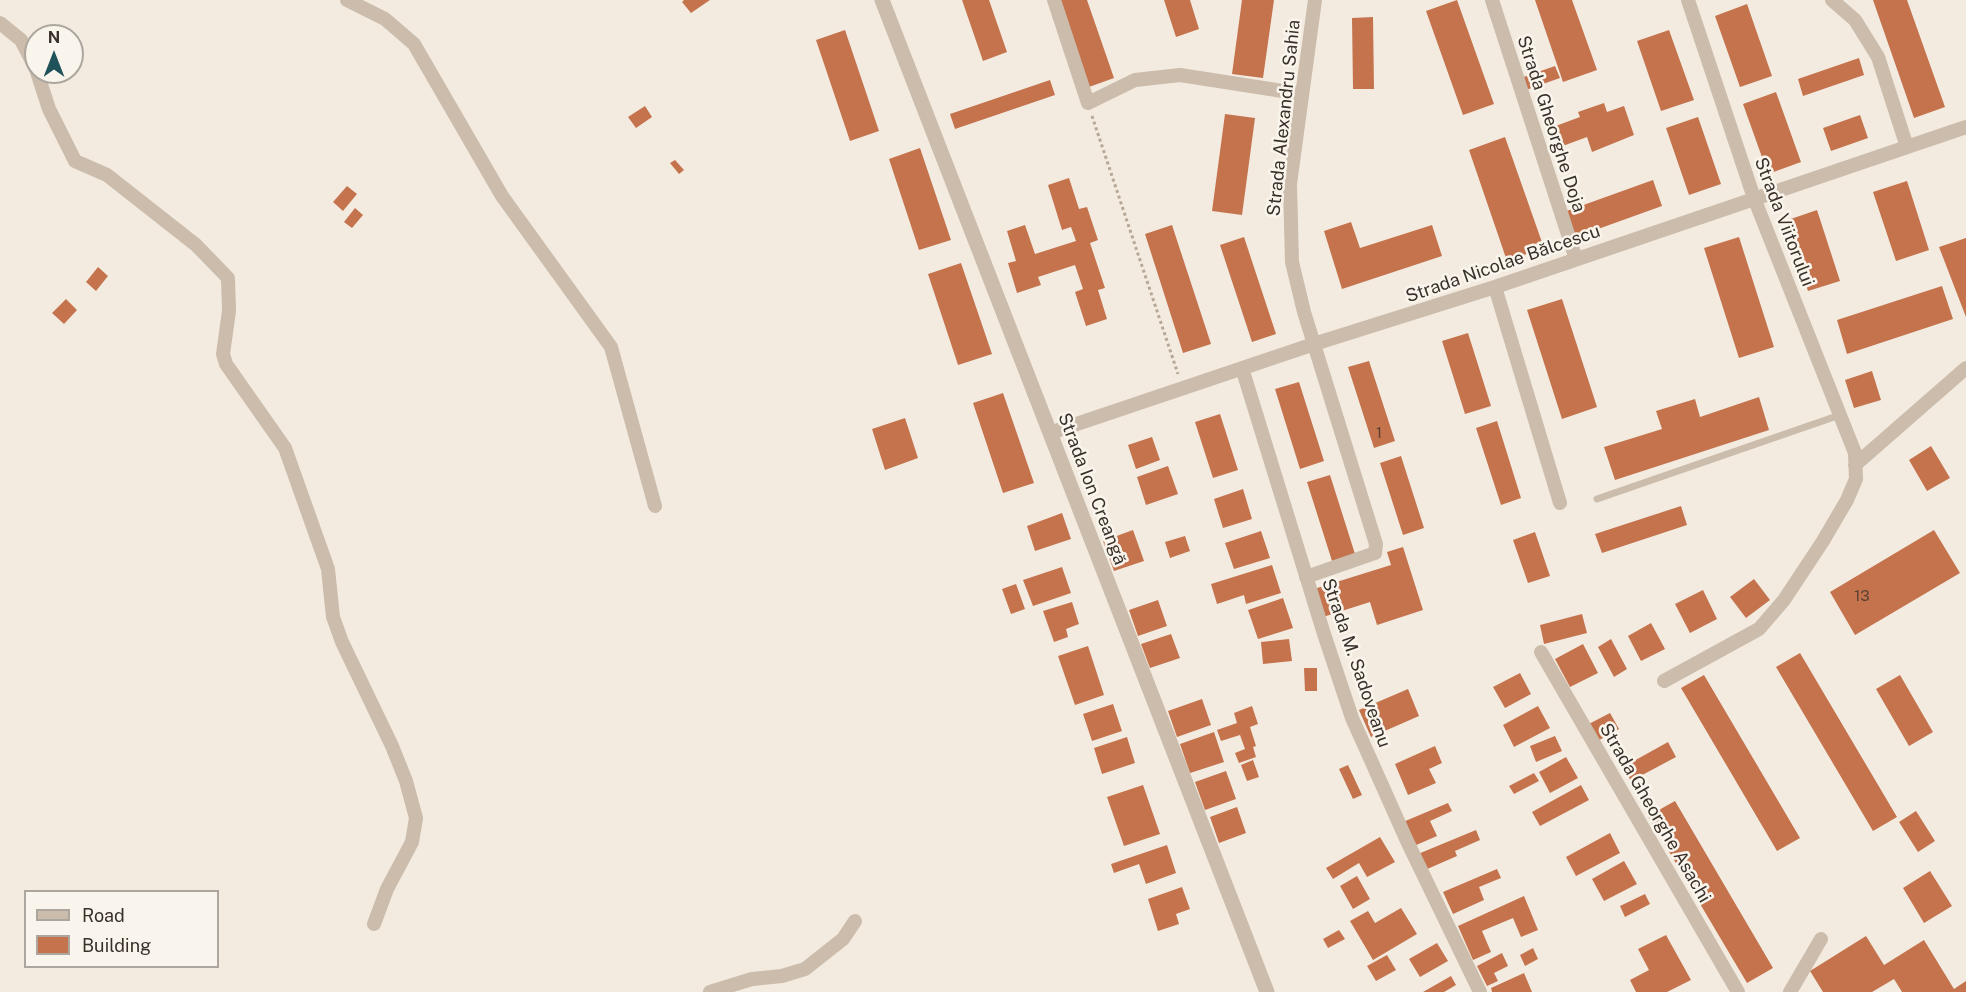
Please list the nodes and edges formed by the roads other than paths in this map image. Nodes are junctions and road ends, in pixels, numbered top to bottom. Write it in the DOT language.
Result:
graph roads {
  1 [pos="347,0"];
  2 [pos="882,0"];
  3 [pos="1054,0"];
  4 [pos="1316,0"];
  5 [pos="1492,0"];
  6 [pos="1688,0"];
  7 [pos="1832,0"];
  8 [pos="0,22"];
  9 [pos="24,46"];
  10 [pos="41,84"];
  11 [pos="1302,94"];
  12 [pos="1966,127"];
  13 [pos="1907,147"];
  14 [pos="1754,198"];
  15 [pos="1576,259"];
  16 [pos="1495,287"];
  17 [pos="1314,344"];
  18 [pos="1242,368"];
  19 [pos="1966,368"];
  20 [pos="1840,415"];
  21 [pos="1050,433"];
  22 [pos="1855,459"];
  23 [pos="1597,499"];
  24 [pos="1560,503"];
  25 [pos="655,506"];
  26 [pos="1306,577"];
  27 [pos="1541,652"];
  28 [pos="1664,681"];
  29 [pos="855,921"];
  30 [pos="374,924"];
  31 [pos="1821,939"];
  32 [pos="711,992"];
  33 [pos="1267,992"];
  34 [pos="1480,992"];
  35 [pos="1738,992"];
  36 [pos="1790,992"];
  1 -- 25 [label="street"];
  2 -- 21 [label="street, Strada Ion Creangă"];
  3 -- 11 [label="street"];
  4 -- 11 [label="street, Strada Alexandru Sahia"];
  5 -- 15 [label="street, Strada Gheorghe Doja"];
  6 -- 14 [label="street, Strada Viitorului"];
  7 -- 13 [label="street"];
  8 -- 9 [label="street"];
  10 -- 30 [label="street"];
  11 -- 17 [label="street, Strada Alexandru Sahia"];
  12 -- 13 [label="street, Strada Nicolae Bălcescu"];
  13 -- 14 [label="street, Strada Nicolae Bălcescu"];
  14 -- 15 [label="street, Strada Nicolae Bălcescu"];
  14 -- 20 [label="street, Strada Viitorului"];
  15 -- 16 [label="street, Strada Nicolae Bălcescu"];
  16 -- 17 [label="street, Strada Nicolae Bălcescu"];
  16 -- 24 [label="street"];
  17 -- 18 [label="street, Strada Nicolae Bălcescu"];
  17 -- 26 [label="street, Strada Alexandru Sahia"];
  18 -- 21 [label="street, Strada Nicolae Bălcescu"];
  18 -- 26 [label="street, Strada M. Sadoveanu"];
  19 -- 22 [label="street"];
  20 -- 22 [label="street, Strada Viitorului"];
  20 -- 23 [label="lane"];
  21 -- 33 [label="street, Strada Ion Creangă"];
  22 -- 28 [label="street"];
  26 -- 34 [label="street, Strada M. Sadoveanu"];
  27 -- 35 [label="street, Strada Gheorghe Asachi"];
  29 -- 32 [label="street"];
  31 -- 36 [label="street"];
}
